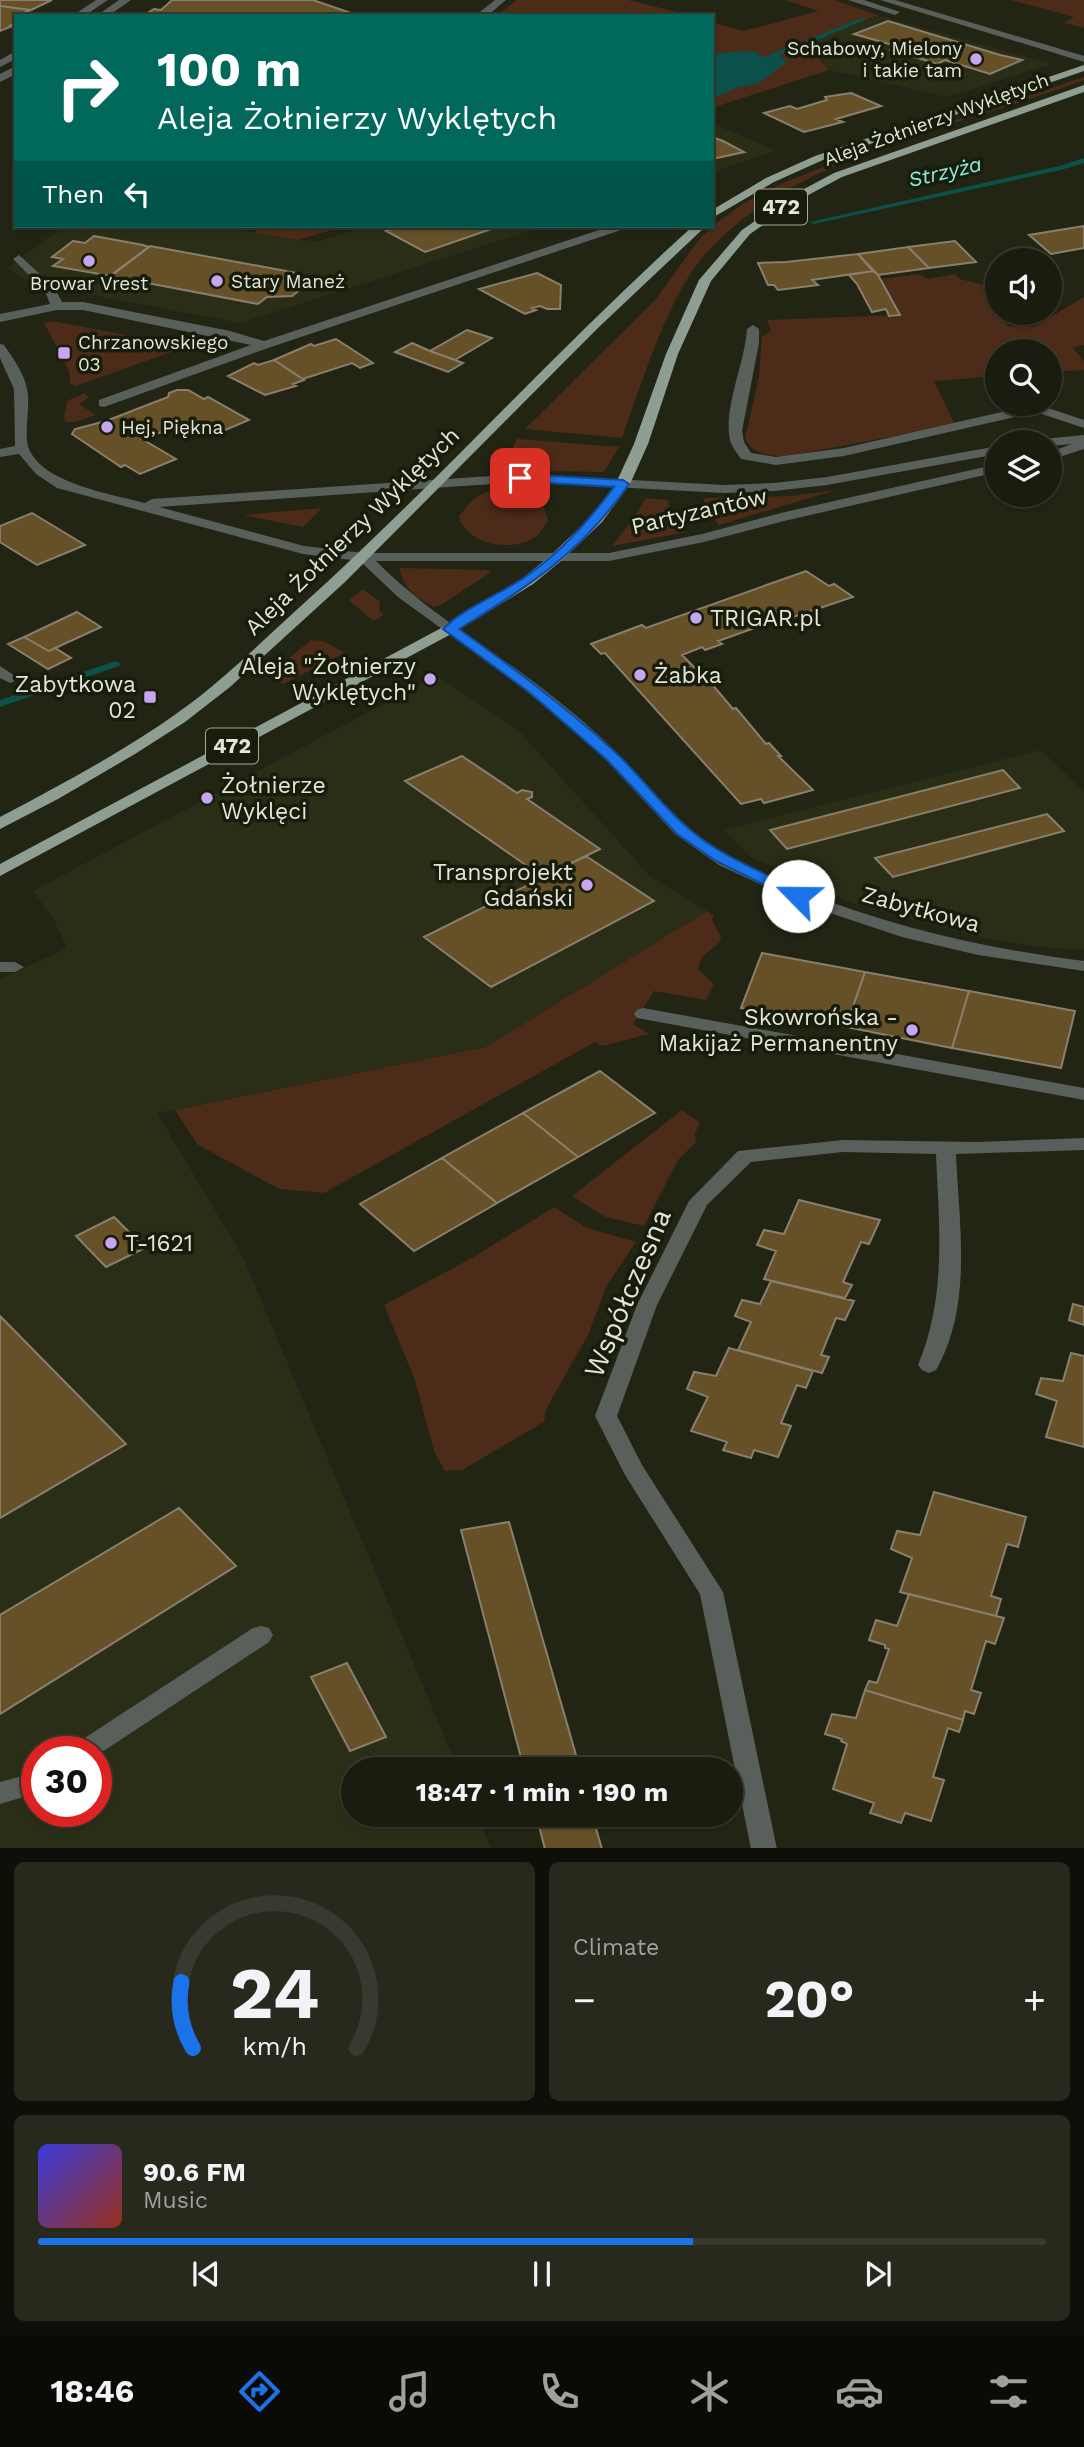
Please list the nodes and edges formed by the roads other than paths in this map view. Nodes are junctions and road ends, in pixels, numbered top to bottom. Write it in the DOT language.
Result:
graph roads {
  1 [pos="103,0"];
  2 [pos="126,0"];
  3 [pos="501,0"];
  4 [pos="853,0"];
  5 [pos="885,0"];
  6 [pos="81,14"];
  7 [pos="104,14"];
  8 [pos="483,14"];
  9 [pos="1031,44"];
  10 [pos="1084,59"];
  11 [pos="1084,68"];
  12 [pos="1084,88"];
  13 [pos="714,214"];
  14 [pos="621,228"];
  15 [pos="698,228"];
  16 [pos="19,258"];
  17 [pos="57,306"];
  18 [pos="0,318"];
  19 [pos="753,329"];
  20 [pos="264,345"];
  21 [pos="0,348"];
  22 [pos="104,403"];
  23 [pos="1084,424"];
  24 [pos="1084,439"];
  25 [pos="1062,441"];
  26 [pos="1084,445"];
  27 [pos="22,449"];
  28 [pos="985,452"];
  29 [pos="1062,452"];
  30 [pos="0,453"];
  31 [pos="985,471"];
  32 [pos="437,483"];
  33 [pos="623,484"];
  34 [pos="124,501"];
  35 [pos="364,557"];
  36 [pos="556,558"];
  37 [pos="450,629"];
  38 [pos="0,824"];
  39 [pos="0,871"];
  40 [pos="1084,966"];
  41 [pos="643,1014"];
  42 [pos="1084,1094"];
  43 [pos="1084,1144"];
  44 [pos="946,1148"];
  45 [pos="929,1365"];
  46 [pos="261,1635"];
  47 [pos="107,1736"];
  48 [pos="21,1787"];
  49 [pos="0,1793"];
  50 [pos="764,1848"];
  1 -- 6 [label="street"];
  2 -- 7 [label="street"];
  3 -- 8 [label="street"];
  4 -- 9 [label="street"];
  5 -- 9 [label="street"];
  9 -- 10 [label="street"];
  11 -- 13 [label="main road, Aleja Żołnierzy Wyklętych / 472"];
  12 -- 33 [label="main road, Aleja Żołnierzy Wyklętych / 472"];
  14 -- 20 [label="street"];
  15 -- 32 [label="main road, Aleja Żołnierzy Wyklętych / 472"];
  16 -- 17 [label="street"];
  17 -- 18 [label="street"];
  17 -- 20 [label="street"];
  19 -- 23 [label="street"];
  20 -- 22 [label="street"];
  21 -- 27 [label="street"];
  24 -- 25 [label="street"];
  26 -- 29 [label="street"];
  27 -- 30 [label="street"];
  27 -- 34 [label="street"];
  28 -- 33 [label="street, Partyzantów"];
  31 -- 36 [label="street, Partyzantów"];
  32 -- 33 [label="street, Partyzantów"];
  32 -- 34 [label="street, Partyzantów"];
  32 -- 35 [label="main road, Aleja Żołnierzy Wyklętych / 472"];
  33 -- 36 [label="main road, Aleja Żołnierzy Wyklętych / 472"];
  34 -- 35 [label="street, Partyzantów"];
  35 -- 36 [label="street, Partyzantów"];
  35 -- 37 [label="street, Zabytkowa"];
  35 -- 38 [label="main road, Aleja Żołnierzy Wyklętych / 472"];
  36 -- 37 [label="main road, Aleja Żołnierzy Wyklętych / 472"];
  37 -- 39 [label="main road, Aleja Żołnierzy Wyklętych / 472"];
  37 -- 40 [label="street, Zabytkowa"];
  41 -- 42 [label="street"];
  43 -- 44 [label="street, Współczesna"];
  44 -- 45 [label="street"];
  44 -- 50 [label="street, Współczesna"];
  46 -- 47 [label="street"];
  48 -- 49 [label="street"];
}
